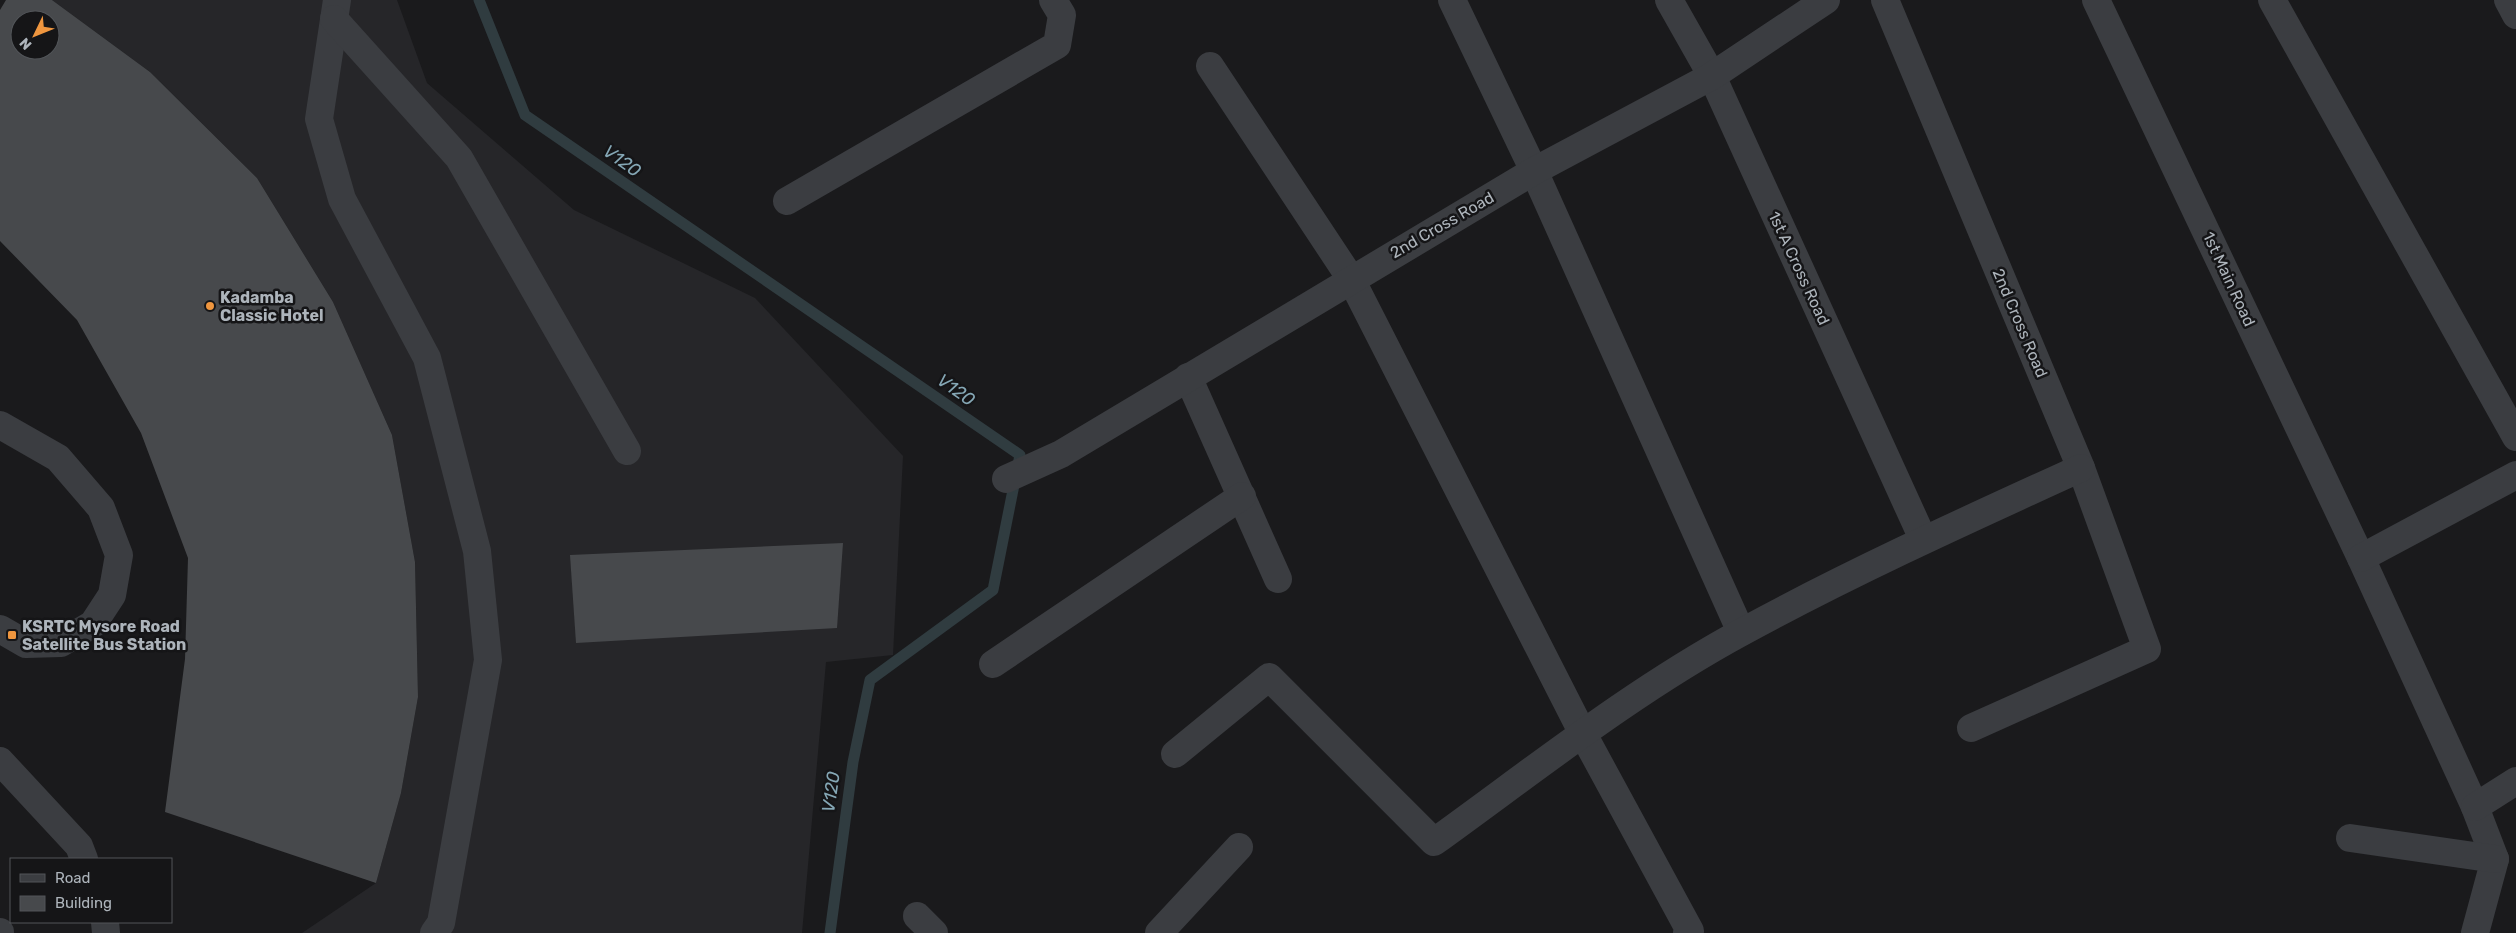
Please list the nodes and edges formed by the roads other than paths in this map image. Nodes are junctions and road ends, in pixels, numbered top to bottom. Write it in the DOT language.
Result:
graph roads {
  1 [pos="1053,0"];
  2 [pos="1452,0"];
  3 [pos="1670,0"];
  4 [pos="1826,0"];
  5 [pos="1885,0"];
  6 [pos="2096,0"];
  7 [pos="2272,0"];
  8 [pos="2508,0"];
  9 [pos="336,10"];
  10 [pos="2516,15"];
  11 [pos="1210,66"];
  12 [pos="1712,76"];
  13 [pos="1534,171"];
  14 [pos="787,200"];
  15 [pos="1351,279"];
  16 [pos="1188,377"];
  17 [pos="0,425"];
  18 [pos="2516,436"];
  19 [pos="627,451"];
  20 [pos="2081,468"];
  21 [pos="2516,476"];
  22 [pos="1006,479"];
  23 [pos="1242,496"];
  24 [pos="1923,539"];
  25 [pos="2362,558"];
  26 [pos="1278,579"];
  27 [pos="0,629"];
  28 [pos="1741,632"];
  29 [pos="993,664"];
  30 [pos="1971,728"];
  31 [pos="1583,734"];
  32 [pos="1175,754"];
  33 [pos="0,761"];
  34 [pos="2516,781"];
  35 [pos="2475,807"];
  36 [pos="2350,838"];
  37 [pos="1239,847"];
  38 [pos="84,858"];
  39 [pos="2495,859"];
  40 [pos="434,933"];
  41 [pos="1160,933"];
  42 [pos="1688,933"];
  43 [pos="2476,933"];
  1 -- 14 [label="street"];
  2 -- 13 [label="street"];
  3 -- 12 [label="street, 1st A Cross Road"];
  4 -- 12 [label="street, 2nd Cross Road"];
  5 -- 20 [label="street, 2nd Cross Road"];
  6 -- 25 [label="street, 1st Main Road"];
  7 -- 18 [label="street"];
  8 -- 10 [label="street"];
  9 -- 19 [label="street"];
  9 -- 40 [label="street"];
  11 -- 15 [label="street"];
  12 -- 13 [label="street, 2nd Cross Road"];
  12 -- 24 [label="street, 1st A Cross Road"];
  13 -- 15 [label="street, 2nd Cross Road"];
  13 -- 28 [label="street"];
  15 -- 16 [label="street, 2nd Cross Road"];
  15 -- 31 [label="street"];
  16 -- 22 [label="street, 2nd Cross Road"];
  16 -- 23 [label="street"];
  17 -- 27 [label="street"];
  20 -- 24 [label="street"];
  20 -- 30 [label="street, 2nd Cross Road"];
  21 -- 25 [label="street"];
  23 -- 26 [label="street"];
  23 -- 29 [label="street"];
  24 -- 28 [label="street"];
  25 -- 35 [label="street, 1st Main Road"];
  28 -- 31 [label="street"];
  31 -- 32 [label="street"];
  31 -- 42 [label="street"];
  33 -- 38 [label="street"];
  34 -- 35 [label="street"];
  35 -- 39 [label="street, 1st Main Road"];
  36 -- 39 [label="street"];
  37 -- 41 [label="street"];
  39 -- 43 [label="street"];
}
